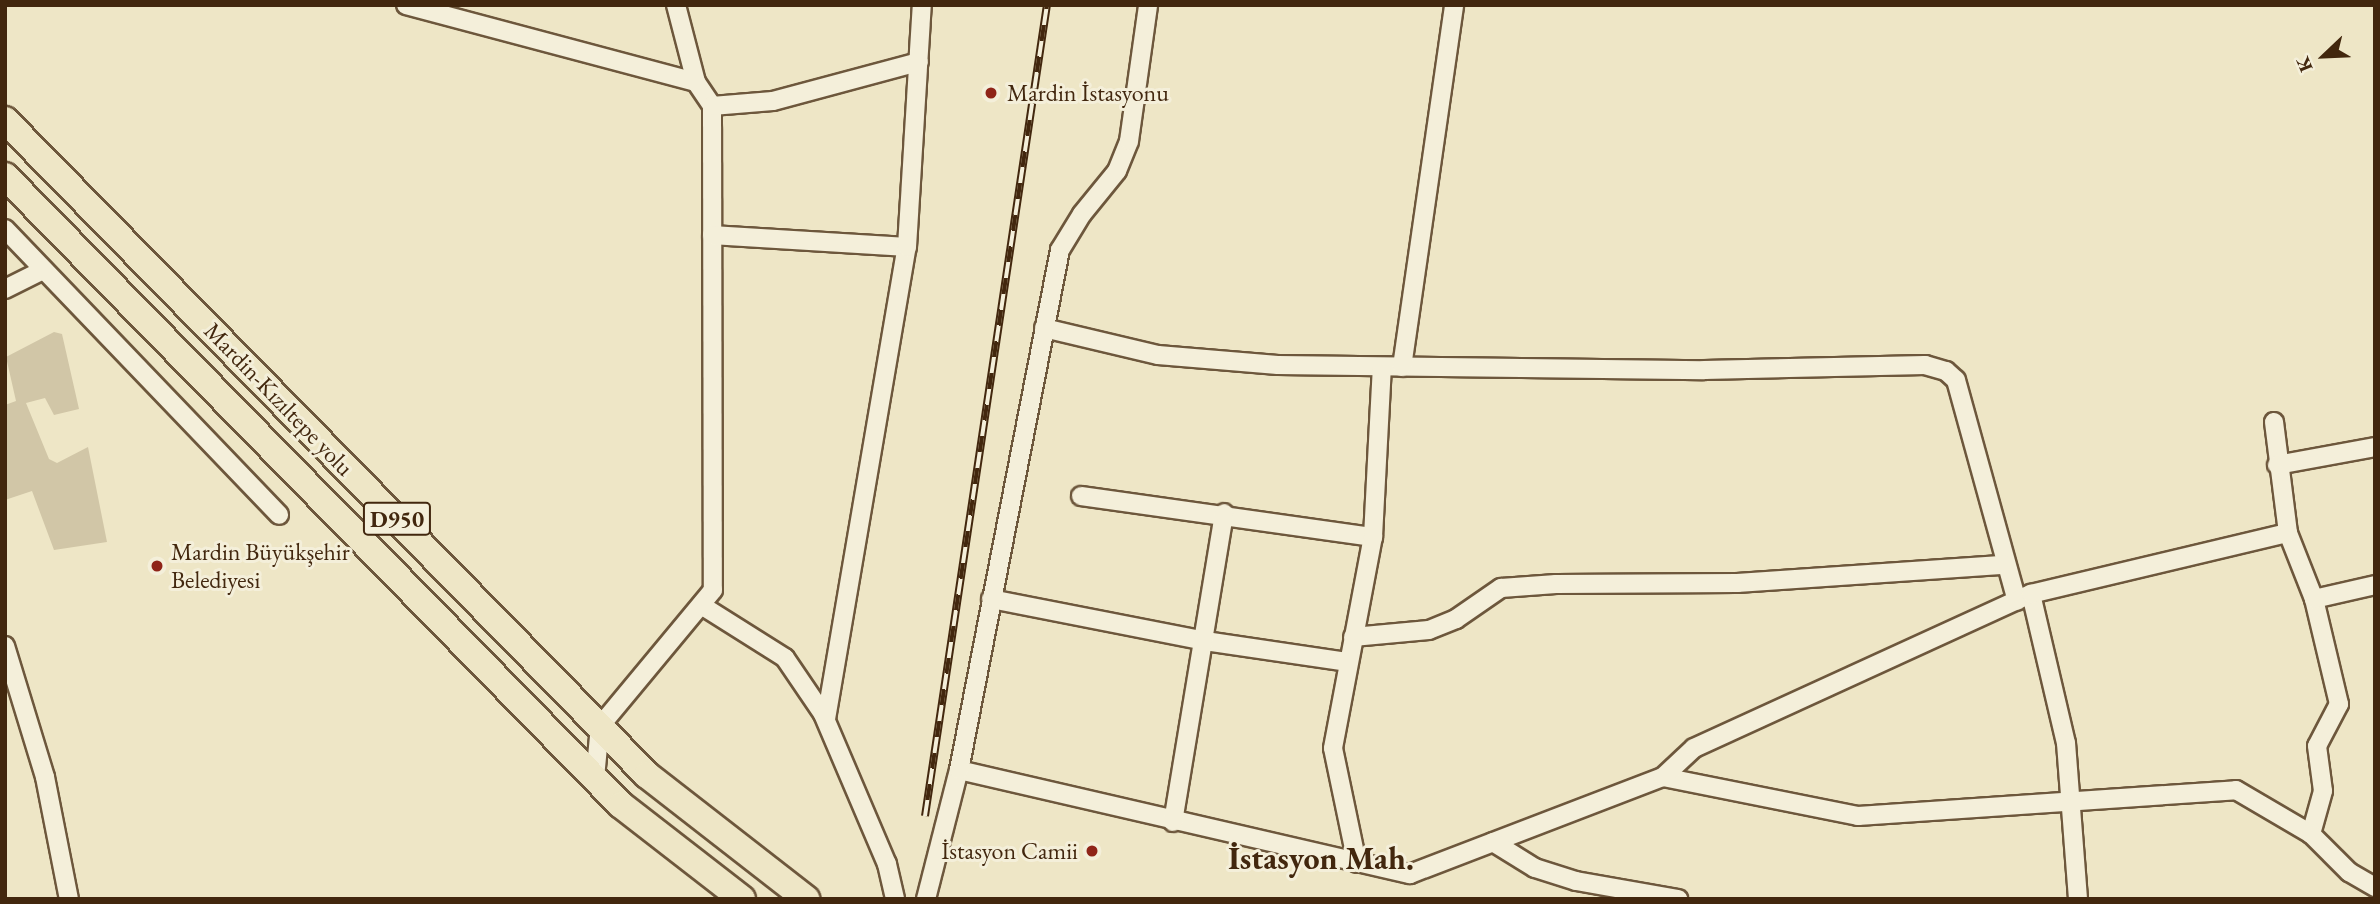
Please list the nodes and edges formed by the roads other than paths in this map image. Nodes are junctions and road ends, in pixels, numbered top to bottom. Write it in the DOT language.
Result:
graph roads {
  1 [pos="406,5"];
  2 [pos="676,5"];
  3 [pos="922,5"];
  4 [pos="1149,5"];
  5 [pos="1454,5"];
  6 [pos="449,10"];
  7 [pos="919,62"];
  8 [pos="696,82"];
  9 [pos="712,106"];
  10 [pos="5,120"];
  11 [pos="5,176"];
  12 [pos="5,229"];
  13 [pos="712,235"];
  14 [pos="907,247"];
  15 [pos="43,270"];
  16 [pos="5,289"];
  17 [pos="1044,328"];
  18 [pos="1382,367"];
  19 [pos="1402,367"];
  20 [pos="2274,422"];
  21 [pos="2375,447"];
  22 [pos="2277,466"];
  23 [pos="1081,496"];
  24 [pos="1224,513"];
  25 [pos="279,514"];
  26 [pos="2288,533"];
  27 [pos="1373,537"];
  28 [pos="2004,565"];
  29 [pos="2375,585"];
  30 [pos="2024,598"];
  31 [pos="991,599"];
  32 [pos="2314,599"];
  33 [pos="701,605"];
  34 [pos="1353,637"];
  35 [pos="1205,641"];
  36 [pos="5,646"];
  37 [pos="1348,662"];
  38 [pos="826,719"];
  39 [pos="600,726"];
  40 [pos="959,770"];
  41 [pos="1663,777"];
  42 [pos="595,778"];
  43 [pos="2068,803"];
  44 [pos="1173,822"];
  45 [pos="2311,834"];
  46 [pos="1493,842"];
  47 [pos="1357,863"];
  48 [pos="2375,887"];
  49 [pos="1637,896"];
  50 [pos="69,899"];
  51 [pos="742,899"];
  52 [pos="806,899"];
  53 [pos="895,899"];
  54 [pos="926,899"];
  55 [pos="1678,899"];
  56 [pos="2078,899"];
  1 -- 6 [label="street"];
  2 -- 8 [label="street"];
  3 -- 7 [label="street"];
  4 -- 17 [label="street"];
  5 -- 19 [label="street"];
  6 -- 8 [label="street"];
  7 -- 9 [label="street"];
  7 -- 14 [label="street"];
  8 -- 9 [label="street"];
  9 -- 13 [label="street"];
  10 -- 39 [label="highway, Mardin-Kızıltepe yolu / D950"];
  11 -- 42 [label="highway, Mardin-Kızıltepe yolu / D950"];
  12 -- 15 [label="street"];
  13 -- 14 [label="street"];
  13 -- 33 [label="street"];
  14 -- 38 [label="street"];
  15 -- 16 [label="street"];
  15 -- 25 [label="street"];
  17 -- 18 [label="street"];
  17 -- 31 [label="street"];
  18 -- 19 [label="street"];
  18 -- 27 [label="street"];
  19 -- 28 [label="street"];
  20 -- 22 [label="street"];
  21 -- 22 [label="street"];
  22 -- 26 [label="street"];
  23 -- 24 [label="street"];
  24 -- 27 [label="street"];
  24 -- 35 [label="street"];
  26 -- 30 [label="street"];
  26 -- 32 [label="street"];
  27 -- 34 [label="street"];
  28 -- 30 [label="street"];
  28 -- 34 [label="street"];
  29 -- 32 [label="street"];
  30 -- 41 [label="street"];
  30 -- 43 [label="street"];
  31 -- 35 [label="street"];
  31 -- 40 [label="street"];
  32 -- 45 [label="street"];
  33 -- 38 [label="street"];
  33 -- 39 [label="street"];
  34 -- 37 [label="street"];
  35 -- 37 [label="street"];
  35 -- 44 [label="street"];
  36 -- 50 [label="street"];
  37 -- 47 [label="street"];
  38 -- 53 [label="street"];
  39 -- 42 [label="street"];
  39 -- 52 [label="highway, Mardin-Kızıltepe yolu / D950"];
  40 -- 44 [label="street"];
  40 -- 54 [label="street"];
  41 -- 43 [label="street"];
  41 -- 46 [label="street"];
  42 -- 51 [label="highway, Mardin-Kızıltepe yolu / D950"];
  43 -- 45 [label="street"];
  43 -- 56 [label="street"];
  44 -- 47 [label="street"];
  45 -- 48 [label="street"];
  46 -- 47 [label="street"];
  46 -- 49 [label="street"];
  49 -- 55 [label="street"];
}
